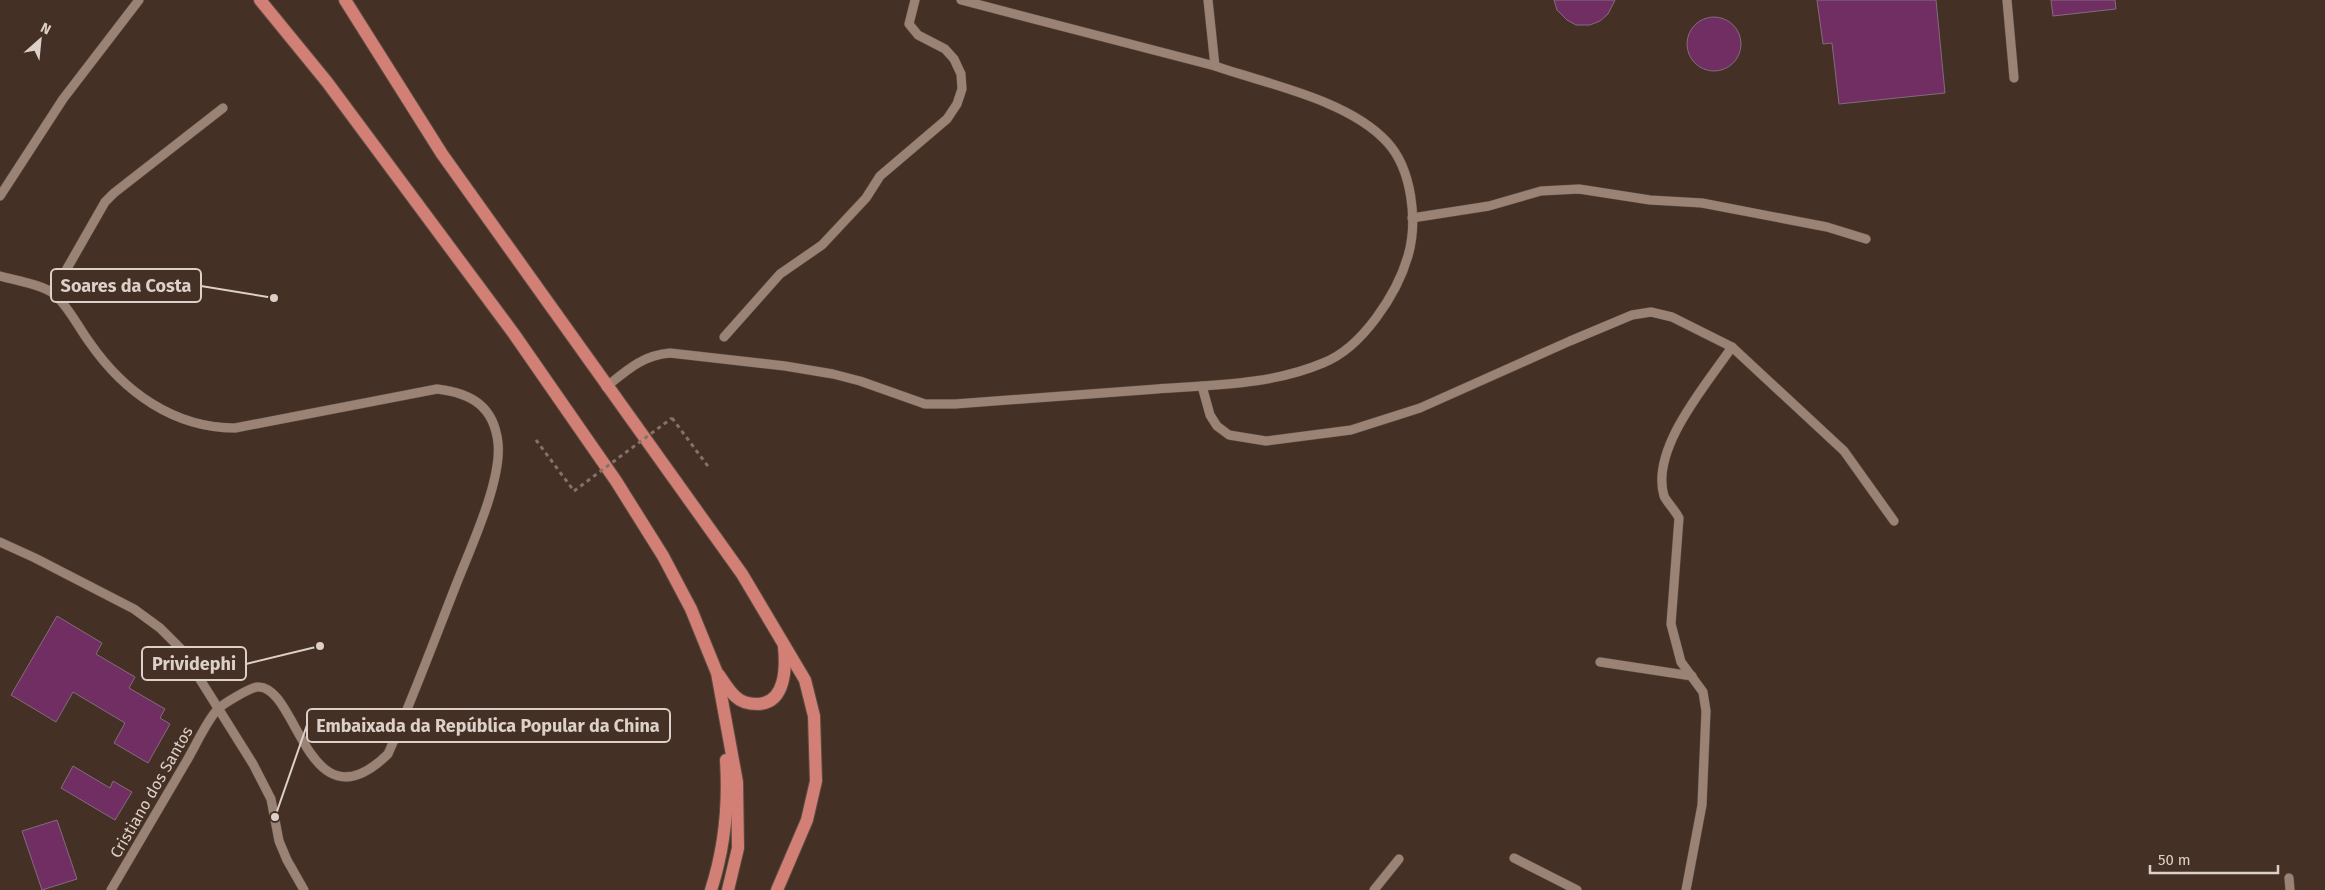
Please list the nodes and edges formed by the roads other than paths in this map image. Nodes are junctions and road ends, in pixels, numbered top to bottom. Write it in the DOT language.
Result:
graph roads {
  1 [pos="140,0"];
  2 [pos="260,0"];
  3 [pos="345,0"];
  4 [pos="915,0"];
  5 [pos="962,0"];
  6 [pos="1208,0"];
  7 [pos="2007,0"];
  8 [pos="1215,66"];
  9 [pos="2014,78"];
  10 [pos="223,108"];
  11 [pos="0,196"];
  12 [pos="1412,218"];
  13 [pos="1866,239"];
  14 [pos="0,276"];
  15 [pos="53,292"];
  16 [pos="724,337"];
  17 [pos="1732,347"];
  18 [pos="1202,386"];
  19 [pos="606,387"];
  20 [pos="1894,521"];
  21 [pos="0,542"];
  22 [pos="784,645"];
  23 [pos="1600,662"];
  24 [pos="717,674"];
  25 [pos="1692,676"];
  26 [pos="723,703"];
  27 [pos="218,709"];
  28 [pos="1514,858"];
  29 [pos="1400,859"];
  30 [pos="2289,878"];
  31 [pos="111,890"];
  32 [pos="304,890"];
  33 [pos="711,890"];
  34 [pos="728,890"];
  35 [pos="777,890"];
  36 [pos="1374,890"];
  37 [pos="1577,890"];
  38 [pos="1686,890"];
  39 [pos="2290,890"];
  1 -- 11 [label="street"];
  2 -- 24 [label="main road"];
  3 -- 19 [label="main road"];
  4 -- 16 [label="street"];
  5 -- 8 [label="street"];
  6 -- 8 [label="street"];
  7 -- 9 [label="street"];
  8 -- 12 [label="street"];
  10 -- 15 [label="street"];
  12 -- 13 [label="street"];
  12 -- 18 [label="street"];
  14 -- 15 [label="street"];
  15 -- 27 [label="street"];
  17 -- 18 [label="street"];
  17 -- 20 [label="street"];
  17 -- 25 [label="street"];
  18 -- 19 [label="street"];
  19 -- 22 [label="main road"];
  21 -- 27 [label="street"];
  22 -- 24 [label="main road"];
  22 -- 35 [label="main road"];
  23 -- 25 [label="street"];
  24 -- 26 [label="main road"];
  25 -- 38 [label="street"];
  26 -- 33 [label="main road"];
  26 -- 34 [label="main road"];
  27 -- 31 [label="street, Cristiano dos Santos"];
  27 -- 32 [label="street"];
  28 -- 37 [label="street"];
  29 -- 36 [label="street"];
  30 -- 39 [label="street"];
}
